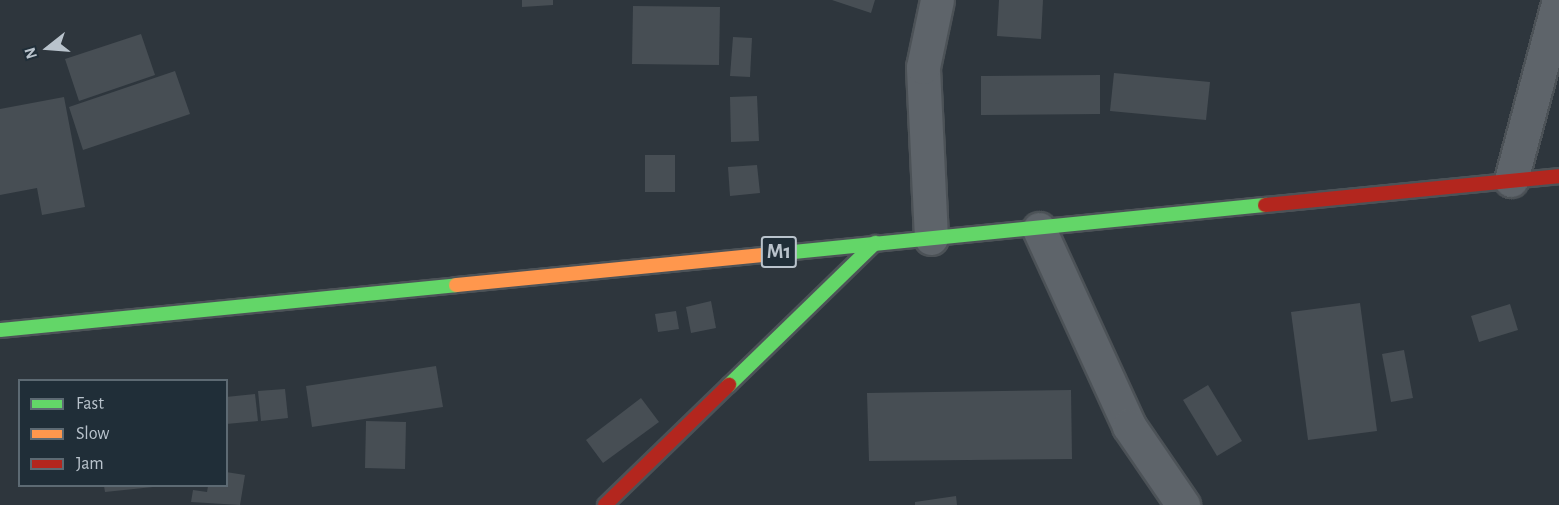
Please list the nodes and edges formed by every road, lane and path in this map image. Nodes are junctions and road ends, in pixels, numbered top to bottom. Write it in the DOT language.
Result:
graph roads {
  1 [pos="937,0"];
  2 [pos="1559,0"];
  3 [pos="1559,176"];
  4 [pos="1511,180"];
  5 [pos="1039,229"];
  6 [pos="931,238"];
  7 [pos="875,243"];
  8 [pos="0,330"];
  9 [pos="605,505"];
  10 [pos="1183,505"];
  1 -- 6 [label="street"];
  2 -- 4 [label="street"];
  3 -- 4 [label="main road, M1"];
  4 -- 5 [label="main road, M1"];
  5 -- 6 [label="main road, M1"];
  5 -- 10 [label="street"];
  6 -- 7 [label="main road, M1"];
  7 -- 8 [label="main road, M1"];
  7 -- 9 [label="main road"];
}
